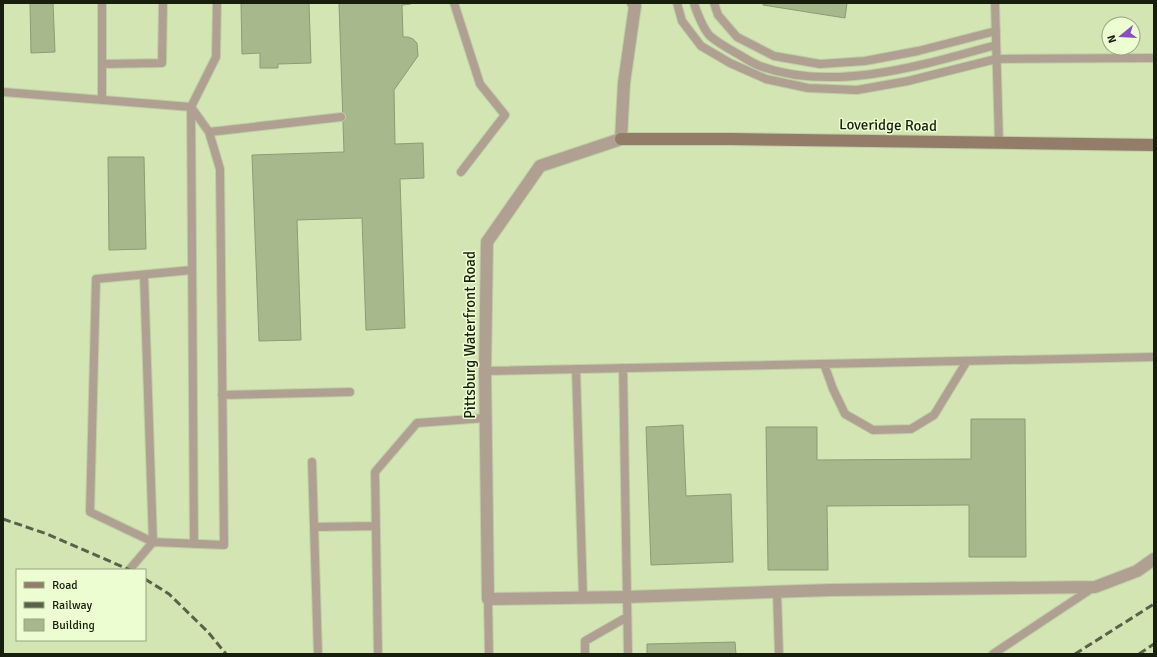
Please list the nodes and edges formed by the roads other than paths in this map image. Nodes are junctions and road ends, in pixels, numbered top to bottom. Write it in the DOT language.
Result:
graph roads {
  1 [pos="102,3"];
  2 [pos="162,3"];
  3 [pos="217,3"];
  4 [pos="454,3"];
  5 [pos="677,3"];
  6 [pos="694,3"];
  7 [pos="714,3"];
  8 [pos="995,3"];
  9 [pos="634,4"];
  10 [pos="996,30"];
  11 [pos="996,45"];
  12 [pos="1154,58"];
  13 [pos="996,59"];
  14 [pos="102,64"];
  15 [pos="3,92"];
  16 [pos="102,100"];
  17 [pos="191,107"];
  18 [pos="342,117"];
  19 [pos="209,132"];
  20 [pos="621,139"];
  21 [pos="999,143"];
  22 [pos="1154,145"];
  23 [pos="461,172"];
  24 [pos="192,270"];
  25 [pos="144,275"];
  26 [pos="1154,357"];
  27 [pos="967,361"];
  28 [pos="824,364"];
  29 [pos="623,368"];
  30 [pos="576,369"];
  31 [pos="485,371"];
  32 [pos="350,392"];
  33 [pos="222,395"];
  34 [pos="486,418"];
  35 [pos="312,462"];
  36 [pos="376,526"];
  37 [pos="314,527"];
  38 [pos="153,542"];
  39 [pos="194,544"];
  40 [pos="1154,559"];
  41 [pos="130,569"];
  42 [pos="1095,587"];
  43 [pos="777,592"];
  44 [pos="582,597"];
  45 [pos="627,597"];
  46 [pos="488,599"];
  47 [pos="627,617"];
  48 [pos="318,654"];
  49 [pos="378,654"];
  50 [pos="489,654"];
  51 [pos="585,654"];
  52 [pos="628,654"];
  53 [pos="779,654"];
  54 [pos="993,654"];
  1 -- 14 [label="lane"];
  2 -- 14 [label="lane"];
  3 -- 17 [label="lane"];
  4 -- 23 [label="lane"];
  5 -- 13 [label="lane"];
  6 -- 11 [label="lane"];
  7 -- 10 [label="lane"];
  8 -- 10 [label="lane"];
  9 -- 20 [label="street"];
  10 -- 11 [label="lane"];
  11 -- 13 [label="lane"];
  12 -- 13 [label="lane"];
  13 -- 21 [label="lane"];
  14 -- 16 [label="lane"];
  15 -- 16 [label="lane"];
  16 -- 17 [label="lane"];
  17 -- 19 [label="lane"];
  17 -- 24 [label="lane"];
  18 -- 19 [label="lane"];
  19 -- 33 [label="lane"];
  20 -- 21 [label="street, Loveridge Road"];
  20 -- 31 [label="street, Pittsburg Waterfront Road"];
  21 -- 22 [label="street, Loveridge Road"];
  24 -- 25 [label="lane"];
  24 -- 39 [label="lane"];
  25 -- 38 [label="lane"];
  25 -- 38 [label="lane"];
  26 -- 27 [label="lane"];
  27 -- 28 [label="lane"];
  27 -- 28 [label="lane"];
  28 -- 29 [label="lane"];
  29 -- 30 [label="lane"];
  29 -- 45 [label="lane"];
  30 -- 31 [label="lane"];
  30 -- 44 [label="lane"];
  31 -- 34 [label="street, Pittsburg Waterfront Road"];
  32 -- 33 [label="lane"];
  33 -- 39 [label="lane"];
  34 -- 36 [label="lane"];
  34 -- 46 [label="street, Pittsburg Waterfront Road"];
  35 -- 37 [label="lane"];
  36 -- 37 [label="lane"];
  36 -- 49 [label="lane"];
  37 -- 48 [label="lane"];
  38 -- 39 [label="lane"];
  38 -- 41 [label="lane"];
  40 -- 42 [label="street"];
  42 -- 43 [label="street"];
  42 -- 54 [label="lane"];
  43 -- 45 [label="street"];
  43 -- 53 [label="lane"];
  44 -- 45 [label="street"];
  44 -- 46 [label="street"];
  45 -- 47 [label="lane"];
  46 -- 50 [label="lane"];
  47 -- 51 [label="lane"];
  47 -- 52 [label="lane"];
}
